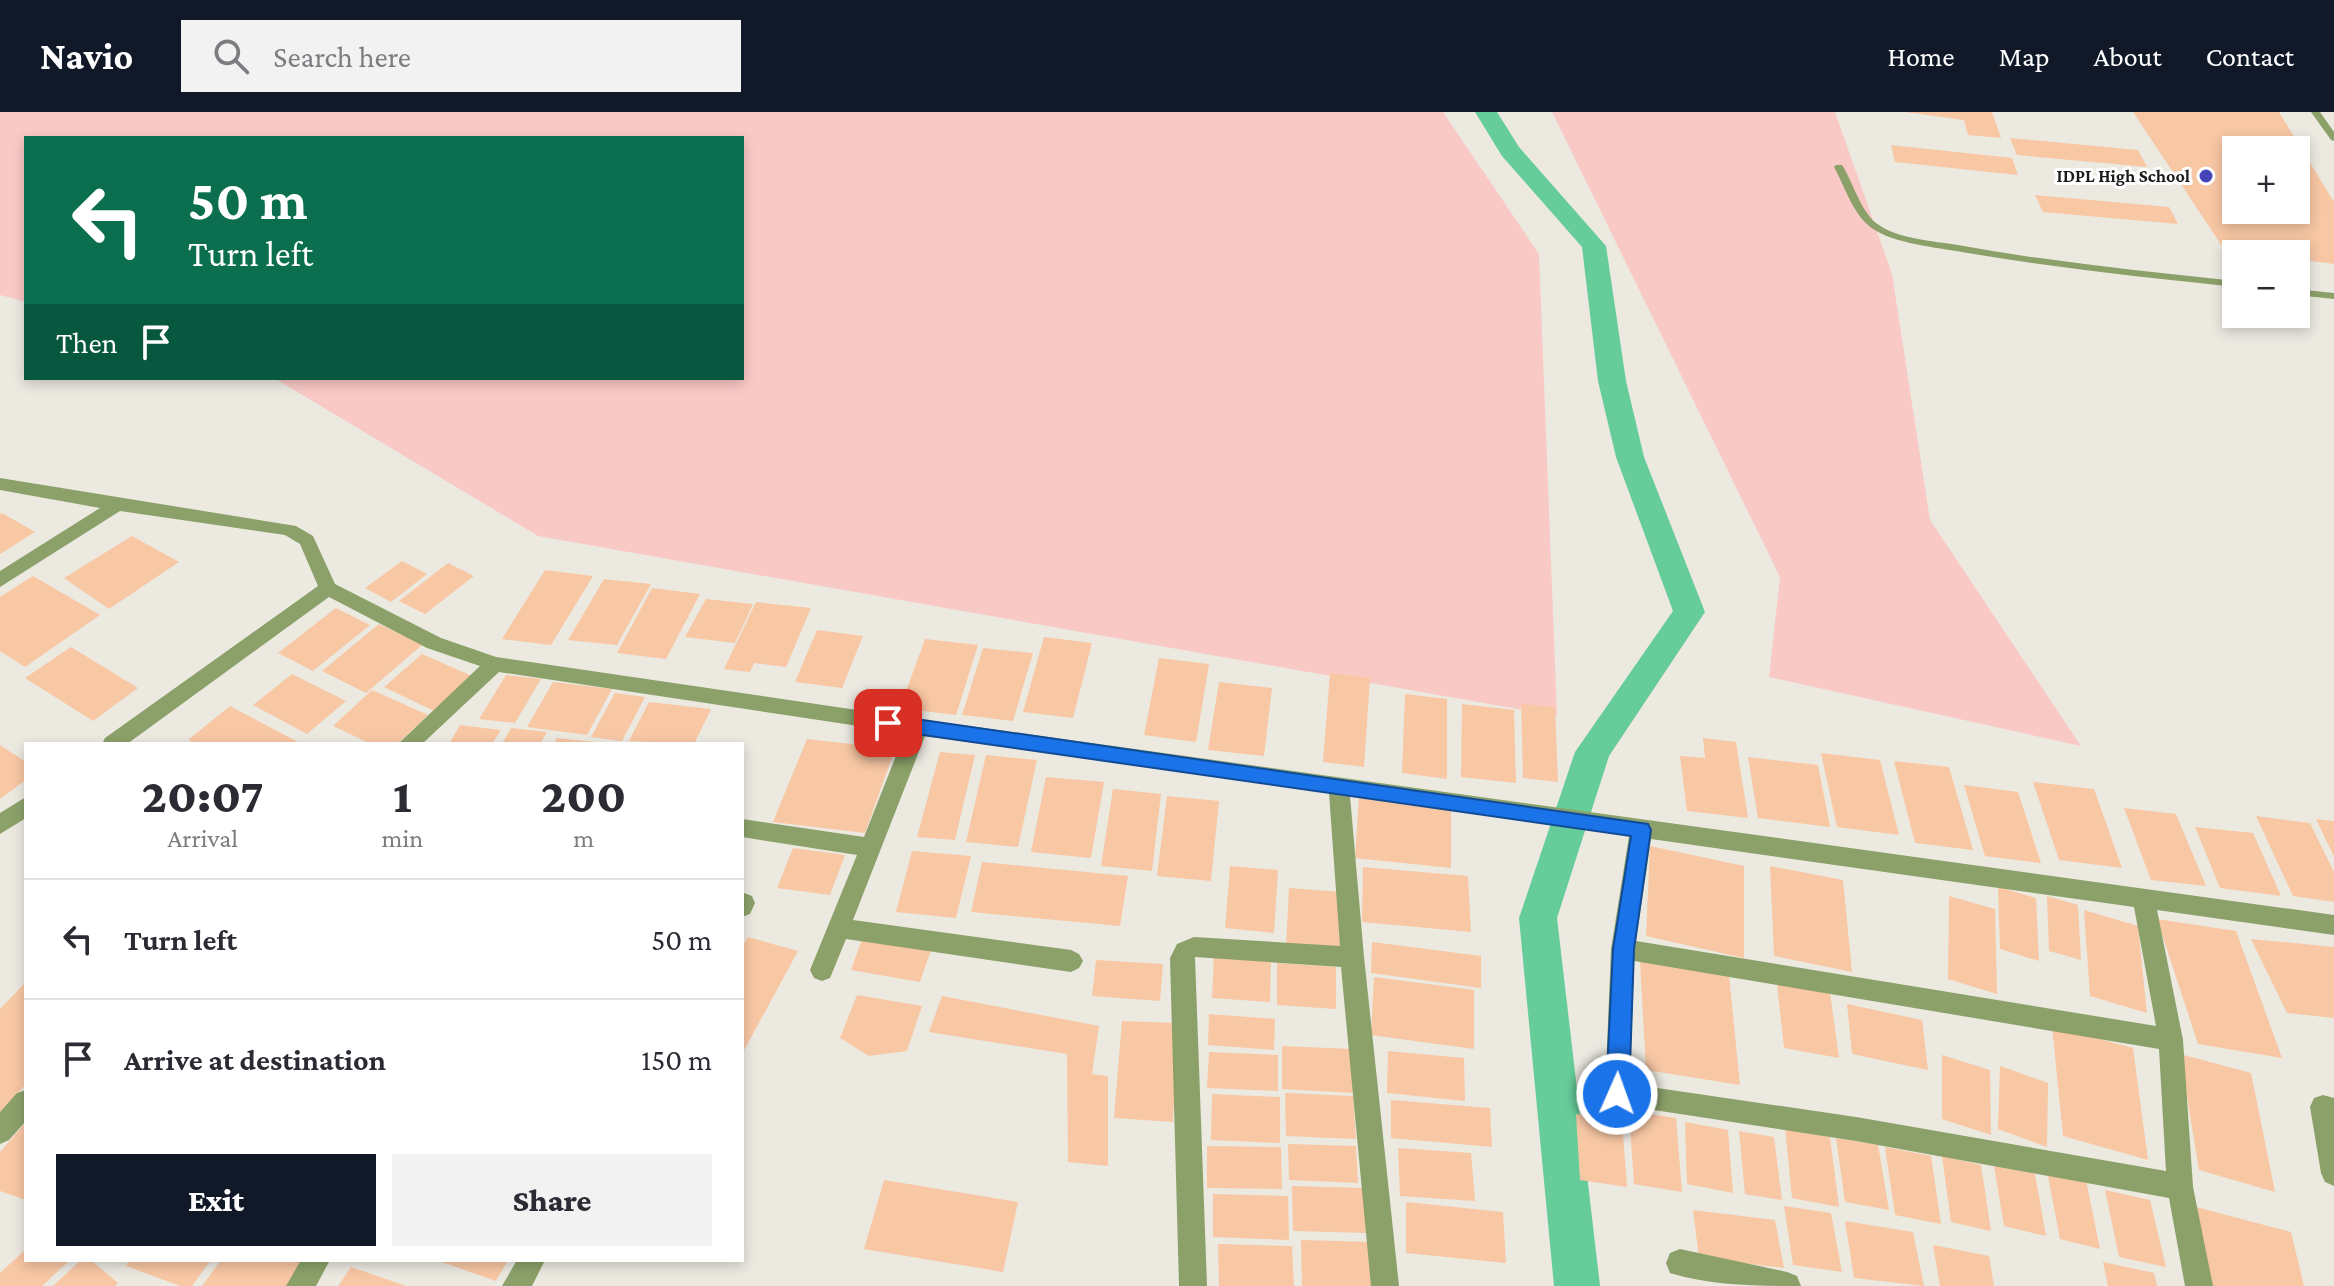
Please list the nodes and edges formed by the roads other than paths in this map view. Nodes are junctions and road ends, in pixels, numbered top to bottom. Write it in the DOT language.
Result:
graph roads {
  1 [pos="2315,112"];
  2 [pos="2333,135"];
  3 [pos="1839,167"];
  4 [pos="2222,282"];
  5 [pos="2310,293"];
  6 [pos="2334,296"];
  7 [pos="0,484"];
  8 [pos="117,505"];
  9 [pos="0,580"];
  10 [pos="328,588"];
  11 [pos="495,664"];
  12 [pos="918,727"];
  13 [pos="115,742"];
  14 [pos="410,742"];
  15 [pos="1339,785"];
  16 [pos="24,807"];
  17 [pos="0,825"];
  18 [pos="744,828"];
  19 [pos="1641,830"];
  20 [pos="872,848"];
  21 [pos="2144,900"];
  22 [pos="2334,925"];
  23 [pos="840,928"];
  24 [pos="1623,949"];
  25 [pos="1352,957"];
  26 [pos="1071,961"];
  27 [pos="822,970"];
  28 [pos="2171,1040"];
  29 [pos="24,1104"];
  30 [pos="2334,1110"];
  31 [pos="0,1131"];
  32 [pos="2334,1173"];
  33 [pos="2180,1187"];
  34 [pos="316,1262"];
  35 [pos="531,1262"];
  36 [pos="1680,1263"];
  37 [pos="300,1286"];
  38 [pos="516,1286"];
  39 [pos="1193,1286"];
  40 [pos="1385,1286"];
  41 [pos="1787,1286"];
  42 [pos="2199,1286"];
  1 -- 2 [label="lane"];
  3 -- 4 [label="lane"];
  5 -- 6 [label="lane"];
  7 -- 8 [label="street"];
  8 -- 9 [label="street"];
  8 -- 10 [label="street"];
  10 -- 11 [label="street"];
  10 -- 13 [label="street"];
  11 -- 12 [label="street"];
  11 -- 14 [label="street"];
  12 -- 15 [label="street"];
  12 -- 20 [label="street"];
  15 -- 19 [label="street"];
  15 -- 25 [label="street"];
  16 -- 17 [label="street"];
  18 -- 20 [label="street"];
  19 -- 21 [label="street"];
  19 -- 24 [label="street"];
  20 -- 23 [label="street"];
  21 -- 22 [label="street"];
  21 -- 28 [label="street"];
  23 -- 26 [label="street"];
  23 -- 27 [label="street"];
  24 -- 28 [label="street"];
  24 -- 33 [label="street"];
  25 -- 39 [label="street"];
  25 -- 40 [label="street"];
  28 -- 33 [label="street"];
  29 -- 31 [label="street"];
  30 -- 32 [label="street"];
  33 -- 42 [label="street"];
  34 -- 37 [label="street"];
  35 -- 38 [label="street"];
  36 -- 41 [label="street"];
}
